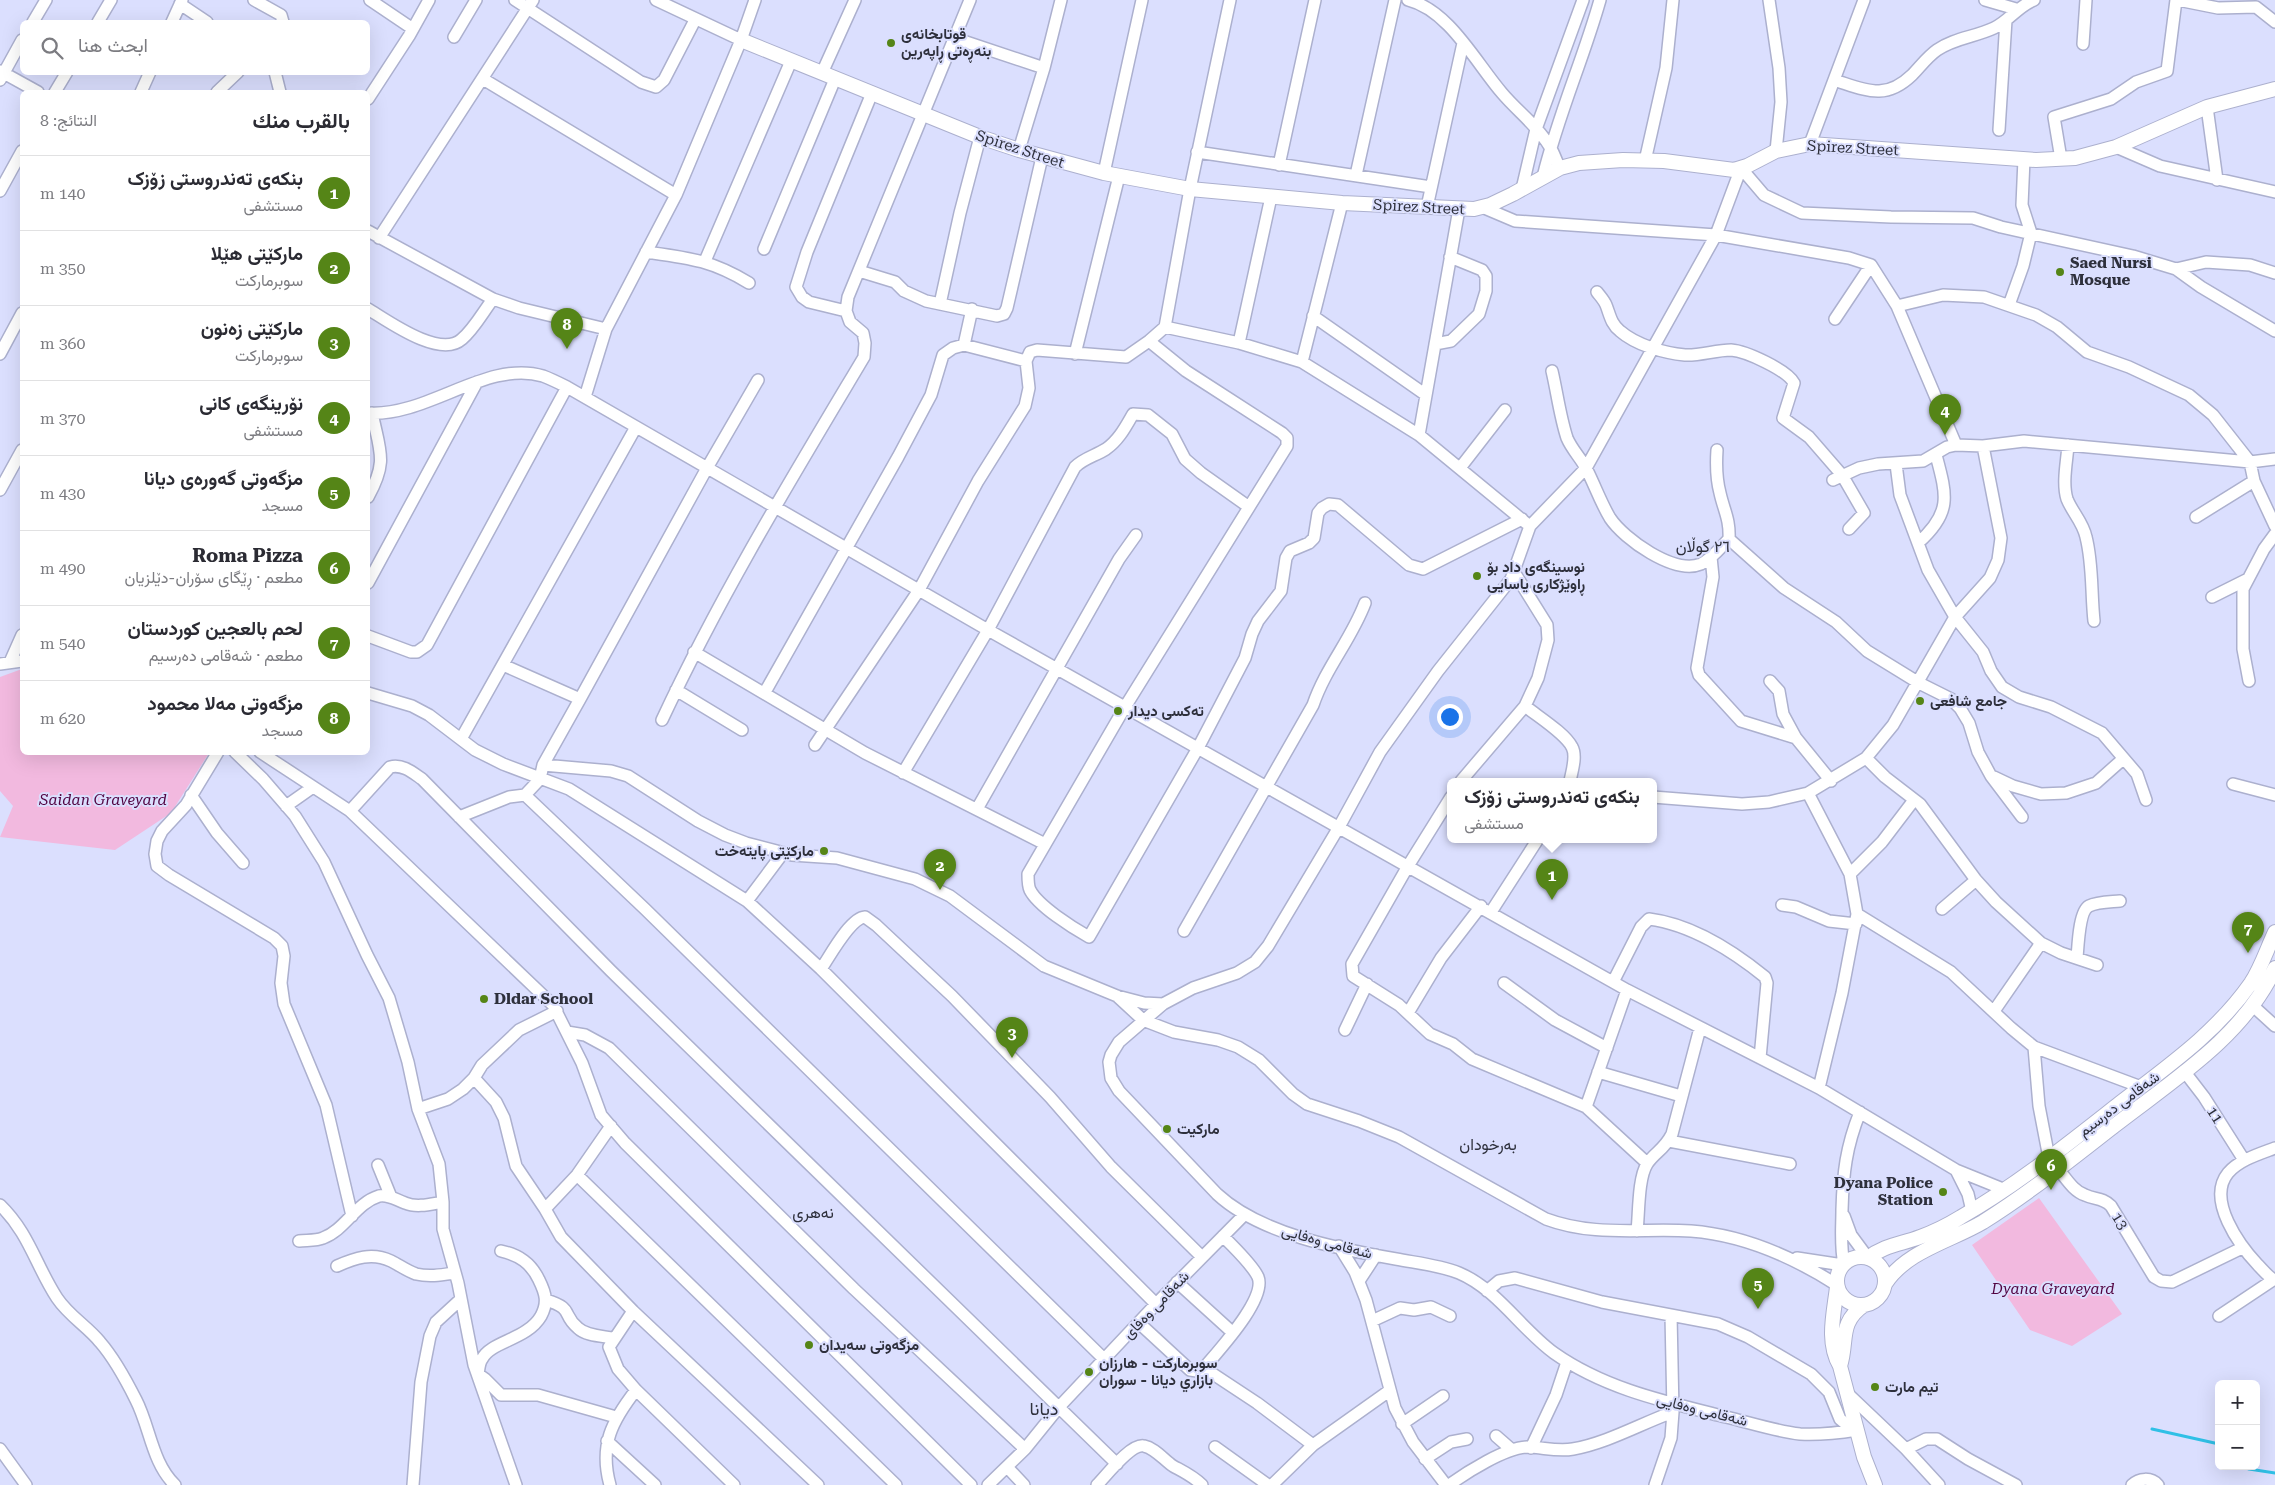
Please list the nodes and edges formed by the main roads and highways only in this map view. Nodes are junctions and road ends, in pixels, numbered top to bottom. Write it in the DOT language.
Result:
graph roads {
  1 [pos="741,40"];
  2 [pos="2275,90"];
  3 [pos="2275,932"];
  4 [pos="2274,970"];
  5 [pos="1868,1258"];
  6 [pos="1885,1284"];
  7 [pos="1837,1286"];
  8 [pos="1864,1305"];
  9 [pos="1840,1366"];
  10 [pos="1875,1485"];
  1 -- 2 [label="main road, Spirez Street"];
  3 -- 5 [label="main road, شەقامی دەرسیم"];
  4 -- 6 [label="main road"];
  5 -- 6 [label="main road"];
  5 -- 7 [label="main road"];
  6 -- 8 [label="main road"];
  7 -- 8 [label="main road"];
  7 -- 9 [label="main road"];
  8 -- 9 [label="main road"];
  9 -- 10 [label="main road"];
}
